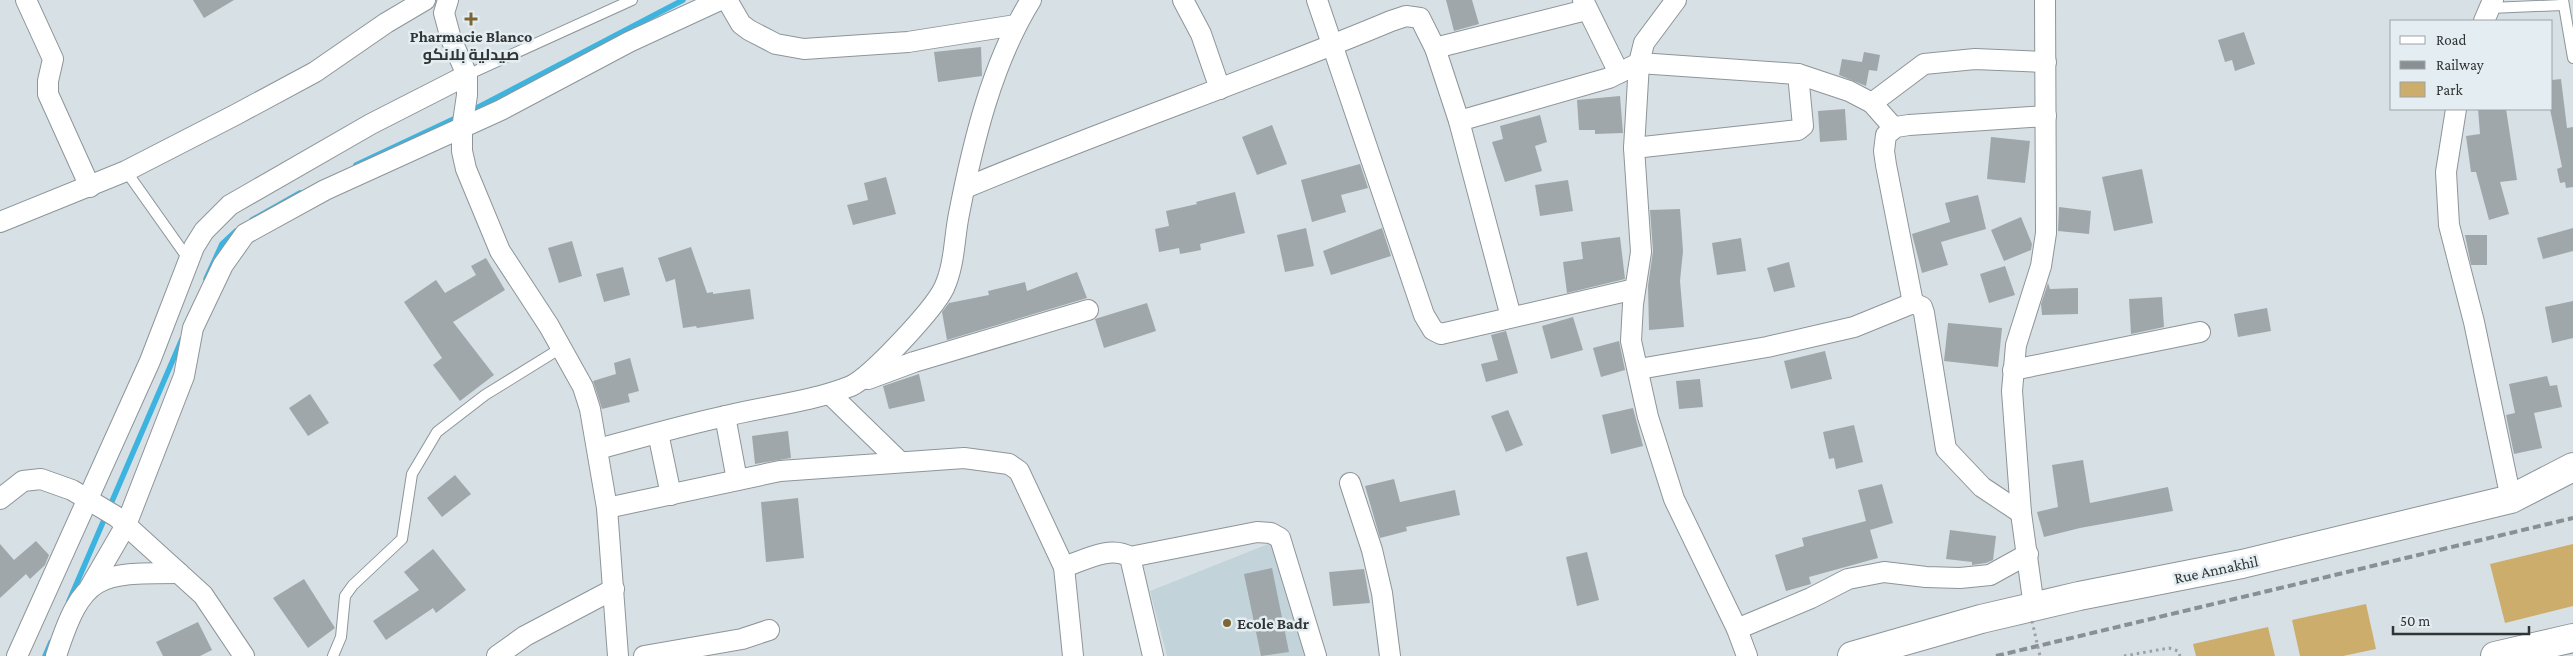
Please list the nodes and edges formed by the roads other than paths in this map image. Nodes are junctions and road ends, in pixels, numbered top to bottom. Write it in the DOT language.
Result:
graph roads {
  1 [pos="26,0"];
  2 [pos="425,0"];
  3 [pos="448,0"];
  4 [pos="632,0"];
  5 [pos="720,0"];
  6 [pos="727,0"];
  7 [pos="1031,0"];
  8 [pos="1184,0"];
  9 [pos="1317,0"];
  10 [pos="1676,0"];
  11 [pos="2045,0"];
  12 [pos="2563,2"];
  13 [pos="1585,5"];
  14 [pos="2489,10"];
  15 [pos="1016,25"];
  16 [pos="1332,46"];
  17 [pos="1435,48"];
  18 [pos="2573,58"];
  19 [pos="2046,62"];
  20 [pos="1638,63"];
  21 [pos="1620,73"];
  22 [pos="1798,74"];
  23 [pos="466,75"];
  24 [pos="1220,89"];
  25 [pos="1872,102"];
  26 [pos="2456,110"];
  27 [pos="2046,116"];
  28 [pos="1459,121"];
  29 [pos="463,124"];
  30 [pos="1894,128"];
  31 [pos="1634,148"];
  32 [pos="126,171"];
  33 [pos="90,187"];
  34 [pos="965,188"];
  35 [pos="0,222"];
  36 [pos="189,260"];
  37 [pos="1635,289"];
  38 [pos="1913,303"];
  39 [pos="1088,310"];
  40 [pos="1511,317"];
  41 [pos="2200,332"];
  42 [pos="561,348"];
  43 [pos="1639,370"];
  44 [pos="2014,370"];
  45 [pos="853,385"];
  46 [pos="830,394"];
  47 [pos="725,416"];
  48 [pos="658,433"];
  49 [pos="598,449"];
  50 [pos="900,462"];
  51 [pos="2573,467"];
  52 [pos="737,480"];
  53 [pos="1350,483"];
  54 [pos="671,494"];
  55 [pos="0,499"];
  56 [pos="2511,499"];
  57 [pos="90,501"];
  58 [pos="608,508"];
  59 [pos="2022,513"];
  60 [pos="121,521"];
  61 [pos="2028,554"];
  62 [pos="1130,558"];
  63 [pos="1064,567"];
  64 [pos="179,573"];
  65 [pos="90,587"];
  66 [pos="614,589"];
  67 [pos="2033,614"];
  68 [pos="1737,629"];
  69 [pos="769,630"];
  70 [pos="2573,638"];
  71 [pos="743,648"];
  72 [pos="17,656"];
  73 [pos="56,656"];
  74 [pos="244,656"];
  75 [pos="332,656"];
  76 [pos="497,656"];
  77 [pos="618,656"];
  78 [pos="644,656"];
  79 [pos="1072,656"];
  80 [pos="1154,656"];
  81 [pos="1316,656"];
  82 [pos="1390,656"];
  83 [pos="1747,656"];
  84 [pos="1852,656"];
  85 [pos="2495,656"];
  1 -- 33 [label="street"];
  2 -- 32 [label="street"];
  3 -- 23 [label="street"];
  4 -- 23 [label="lane"];
  5 -- 29 [label="street"];
  6 -- 15 [label="street"];
  7 -- 15 [label="street"];
  8 -- 24 [label="street"];
  9 -- 16 [label="street"];
  10 -- 20 [label="street"];
  11 -- 19 [label="street"];
  12 -- 14 [label="lane"];
  12 -- 18 [label="lane"];
  13 -- 17 [label="street"];
  13 -- 21 [label="street"];
  15 -- 34 [label="street"];
  16 -- 17 [label="street"];
  16 -- 24 [label="street"];
  16 -- 40 [label="street"];
  17 -- 28 [label="street"];
  19 -- 25 [label="street"];
  19 -- 27 [label="street"];
  20 -- 21 [label="street"];
  20 -- 22 [label="street"];
  20 -- 31 [label="street"];
  21 -- 28 [label="street"];
  22 -- 25 [label="street"];
  22 -- 31 [label="street"];
  23 -- 29 [label="street"];
  23 -- 36 [label="street"];
  24 -- 34 [label="street"];
  25 -- 30 [label="street"];
  26 -- 56 [label="street"];
  27 -- 30 [label="street"];
  27 -- 44 [label="street"];
  28 -- 40 [label="street"];
  29 -- 42 [label="street"];
  29 -- 60 [label="street"];
  30 -- 38 [label="street"];
  31 -- 37 [label="street"];
  32 -- 33 [label="street"];
  32 -- 36 [label="lane"];
  33 -- 35 [label="street"];
  34 -- 45 [label="street"];
  36 -- 57 [label="street"];
  37 -- 40 [label="street"];
  37 -- 43 [label="street"];
  38 -- 43 [label="street"];
  38 -- 59 [label="street"];
  39 -- 45 [label="street"];
  41 -- 44 [label="street"];
  42 -- 49 [label="street"];
  42 -- 75 [label="lane"];
  43 -- 68 [label="street"];
  44 -- 59 [label="street"];
  45 -- 46 [label="street"];
  46 -- 47 [label="street"];
  46 -- 50 [label="street"];
  47 -- 48 [label="street"];
  47 -- 52 [label="street"];
  48 -- 49 [label="street"];
  48 -- 54 [label="street"];
  49 -- 58 [label="street"];
  50 -- 52 [label="street"];
  50 -- 63 [label="street"];
  51 -- 56 [label="street, Rue Annakhil"];
  52 -- 54 [label="street"];
  53 -- 82 [label="street"];
  54 -- 58 [label="street"];
  55 -- 57 [label="street"];
  56 -- 67 [label="street, Rue Annakhil"];
  57 -- 60 [label="street"];
  57 -- 72 [label="street"];
  58 -- 66 [label="street"];
  59 -- 61 [label="street"];
  60 -- 64 [label="street"];
  60 -- 65 [label="street"];
  61 -- 67 [label="street"];
  61 -- 68 [label="street"];
  62 -- 63 [label="street"];
  62 -- 80 [label="street"];
  62 -- 81 [label="street"];
  63 -- 79 [label="street"];
  64 -- 65 [label="street"];
  64 -- 74 [label="street"];
  65 -- 73 [label="street"];
  66 -- 76 [label="street"];
  66 -- 77 [label="street"];
  67 -- 84 [label="street, Rue Annakhil"];
  68 -- 83 [label="street"];
  69 -- 71 [label="street"];
  70 -- 85 [label="street"];
  71 -- 78 [label="street"];
}
